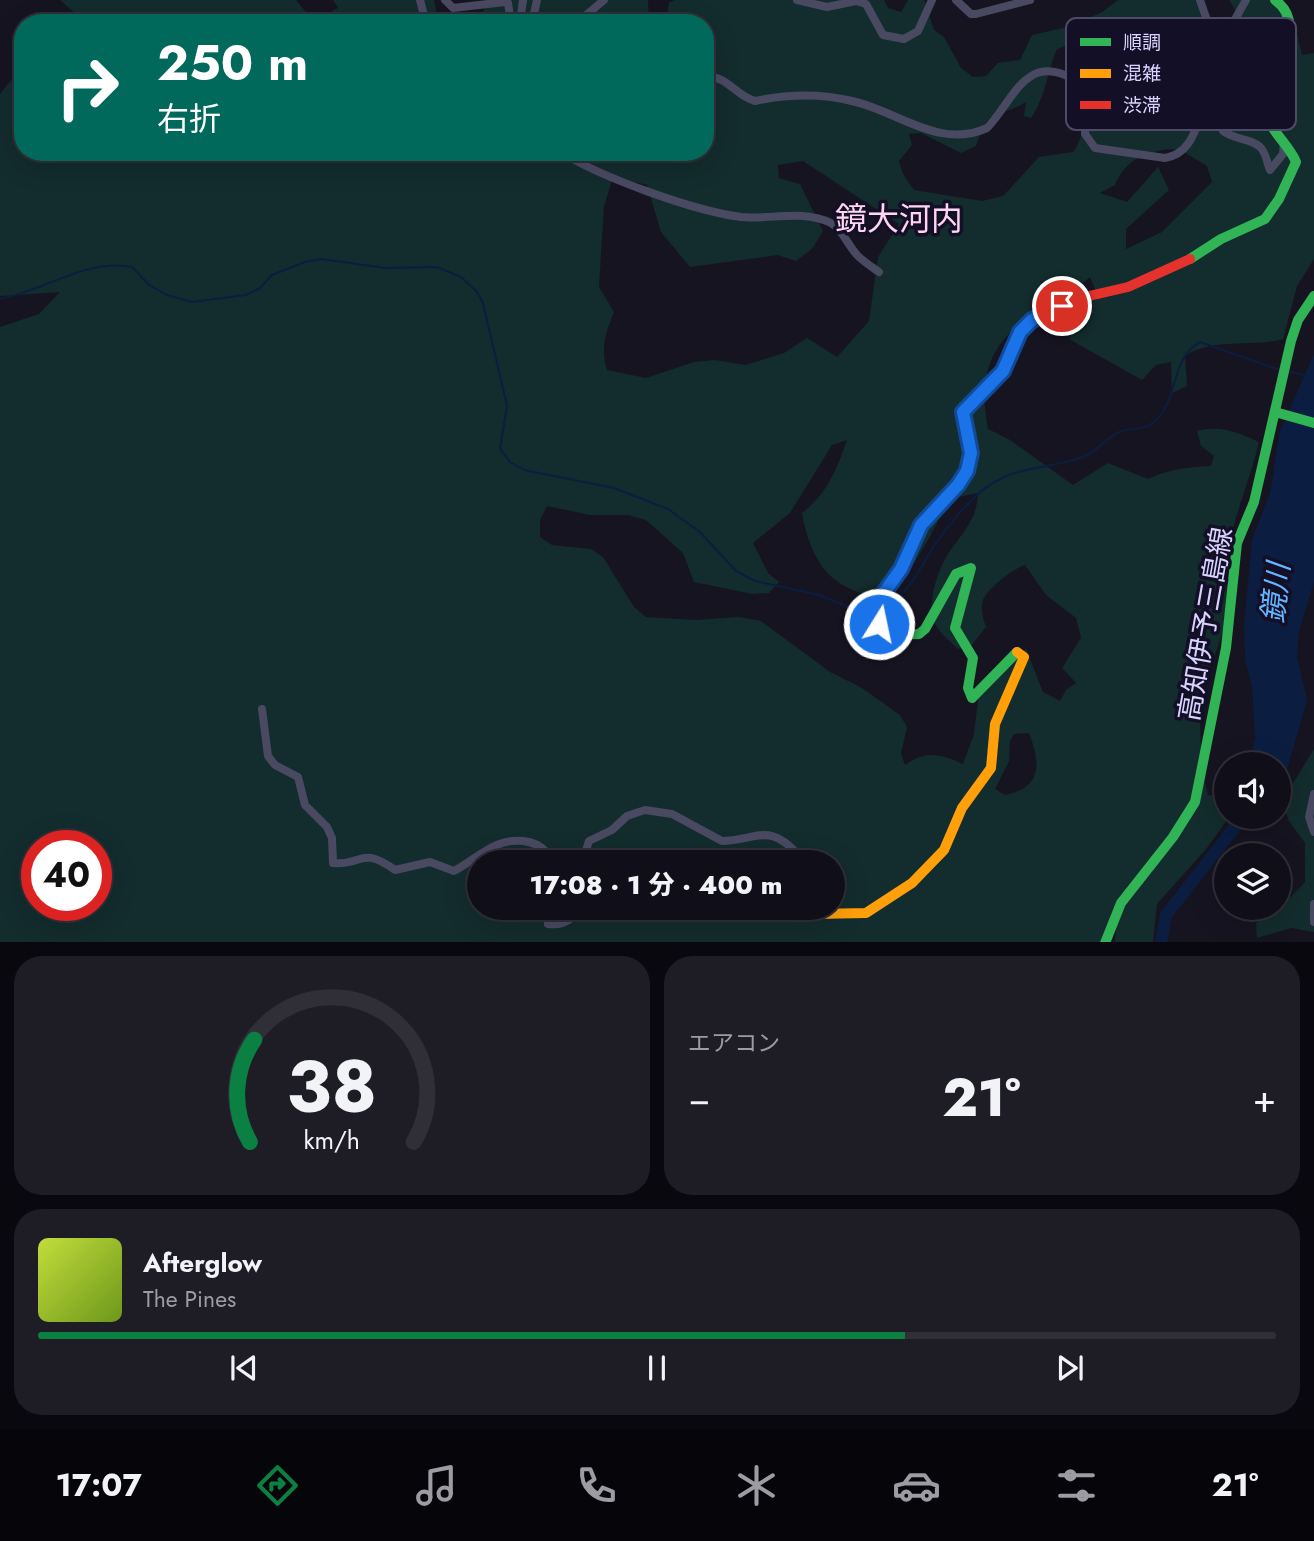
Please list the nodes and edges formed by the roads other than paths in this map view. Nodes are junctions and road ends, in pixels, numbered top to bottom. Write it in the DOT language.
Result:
graph roads {
  1 [pos="445,0"];
  2 [pos="604,0"];
  3 [pos="797,0"];
  4 [pos="932,0"];
  5 [pos="956,0"];
  6 [pos="1030,0"];
  7 [pos="1200,0"];
  8 [pos="1246,0"];
  9 [pos="1275,0"];
  10 [pos="510,14"];
  11 [pos="588,14"];
  12 [pos="1206,18"];
  13 [pos="1236,18"];
  14 [pos="1290,18"];
  15 [pos="1066,77"];
  16 [pos="714,78"];
  17 [pos="1086,130"];
  18 [pos="1195,130"];
  19 [pos="1223,130"];
  20 [pos="1275,130"];
  21 [pos="1283,142"];
  22 [pos="576,161"];
  23 [pos="879,272"];
  24 [pos="1314,296"];
  25 [pos="1279,412"];
  26 [pos="1314,422"];
  27 [pos="262,709"];
  28 [pos="1314,794"];
  29 [pos="1314,832"];
  30 [pos="485,850"];
  31 [pos="545,850"];
  32 [pos="586,850"];
  33 [pos="794,850"];
  34 [pos="467,862"];
  35 [pos="1314,904"];
  36 [pos="845,910"];
  37 [pos="548,920"];
  38 [pos="571,920"];
  39 [pos="1314,922"];
  40 [pos="1105,942"];
  1 -- 10 [label="street"];
  2 -- 11 [label="street"];
  3 -- 4 [label="street"];
  5 -- 6 [label="street"];
  7 -- 12 [label="street"];
  8 -- 13 [label="street"];
  9 -- 14 [label="street"];
  15 -- 16 [label="street"];
  17 -- 18 [label="street"];
  19 -- 21 [label="street"];
  20 -- 21 [label="street"];
  21 -- 36 [label="street"];
  22 -- 23 [label="street"];
  24 -- 25 [label="street, 高知伊予三島線"];
  25 -- 26 [label="street"];
  25 -- 40 [label="street, 高知伊予三島線"];
  27 -- 34 [label="street"];
  28 -- 29 [label="street"];
  30 -- 31 [label="street"];
  32 -- 33 [label="street"];
  35 -- 39 [label="street"];
  37 -- 38 [label="street"];
}
